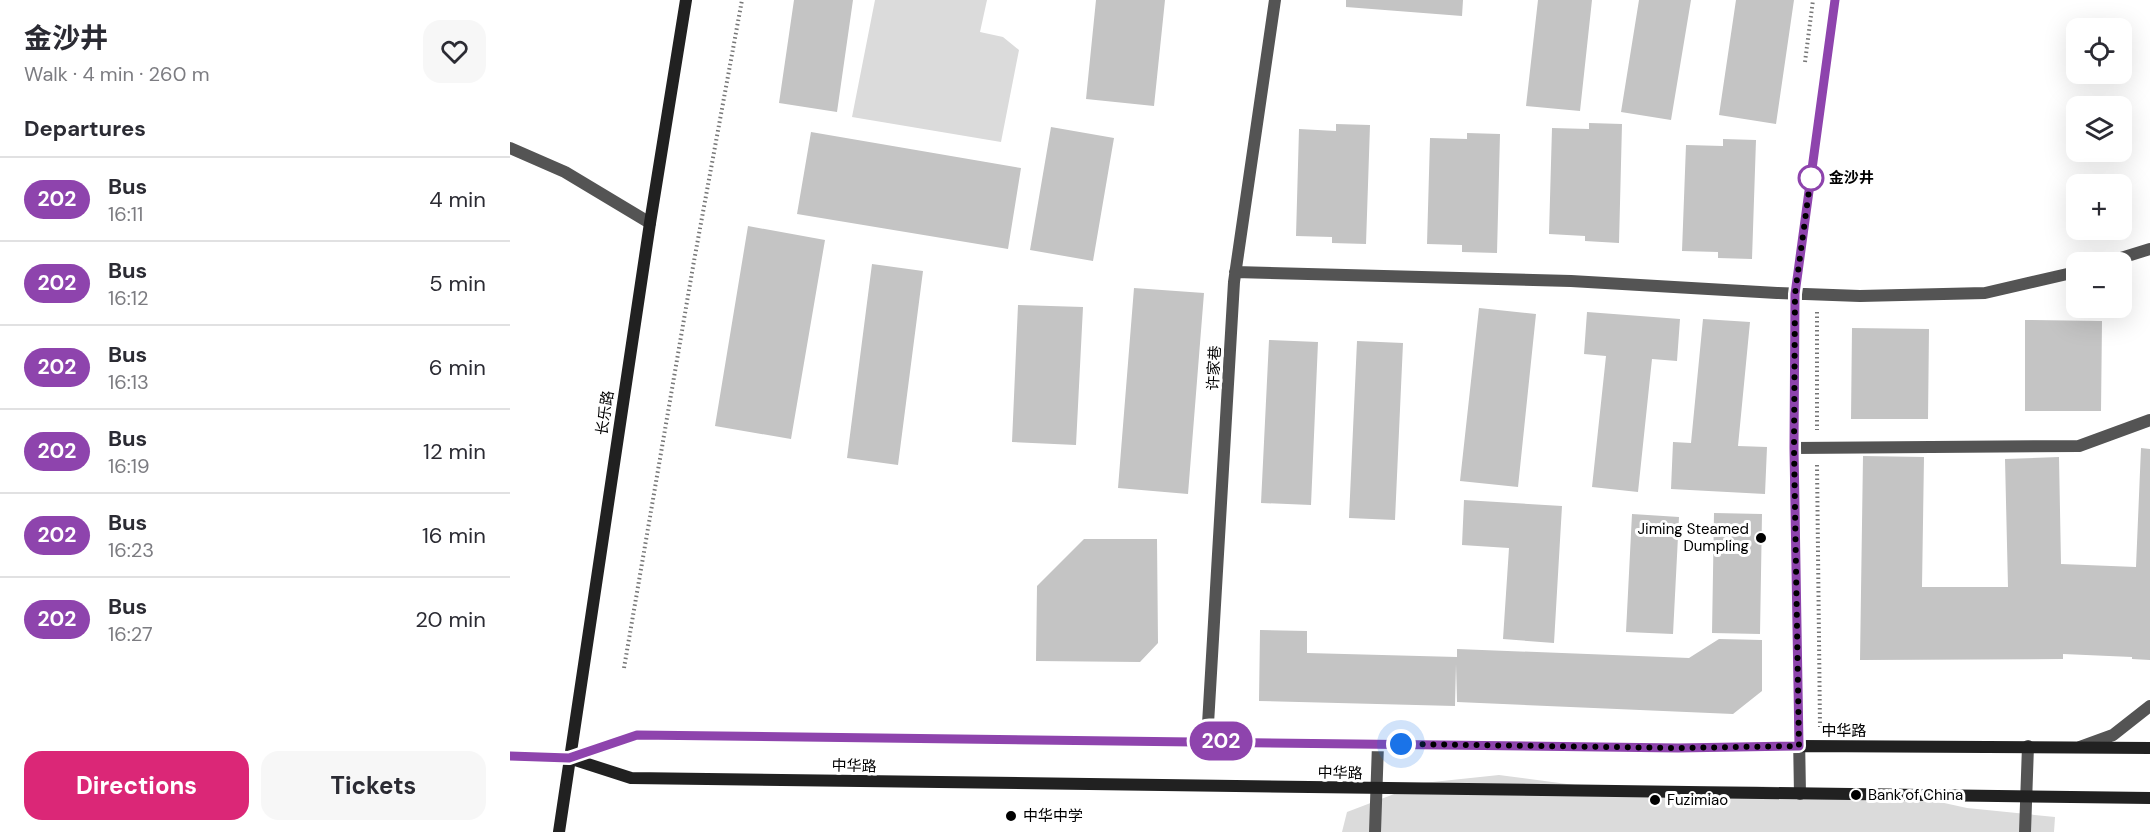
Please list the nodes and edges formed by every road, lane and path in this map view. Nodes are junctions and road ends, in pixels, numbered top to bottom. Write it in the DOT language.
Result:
graph roads {
  1 [pos="686,0"];
  2 [pos="742,0"];
  3 [pos="1275,0"];
  4 [pos="1835,0"];
  5 [pos="510,148"];
  6 [pos="650,223"];
  7 [pos="2150,249"];
  8 [pos="2132,255"];
  9 [pos="1235,272"];
  10 [pos="2066,274"];
  11 [pos="1795,294"];
  12 [pos="1817,295"];
  13 [pos="2150,420"];
  14 [pos="1794,448"];
  15 [pos="1817,448"];
  16 [pos="624,668"];
  17 [pos="2150,706"];
  18 [pos="1820,734"];
  19 [pos="1207,741"];
  20 [pos="1378,744"];
  21 [pos="1799,746"];
  22 [pos="2028,746"];
  23 [pos="2079,747"];
  24 [pos="2150,748"];
  25 [pos="510,756"];
  26 [pos="569,758"];
  27 [pos="1800,794"];
  28 [pos="2150,798"];
  29 [pos="559,832"];
  30 [pos="1375,832"];
  31 [pos="2025,832"];
  1 -- 6 [label="main road, 长乐路"];
  2 -- 16 [label="path"];
  3 -- 9 [label="street, 许家巷"];
  4 -- 11 [label="street"];
  5 -- 6 [label="street"];
  6 -- 26 [label="main road, 长乐路"];
  7 -- 8 [label="street"];
  9 -- 11 [label="street"];
  9 -- 19 [label="street, 许家巷"];
  10 -- 12 [label="street"];
  11 -- 12 [label="street"];
  11 -- 14 [label="street"];
  12 -- 15 [label="path"];
  13 -- 15 [label="street"];
  14 -- 15 [label="street"];
  14 -- 21 [label="street"];
  15 -- 18 [label="path"];
  17 -- 23 [label="street"];
  19 -- 20 [label="main road, 中华路"];
  19 -- 26 [label="main road, 中华路"];
  20 -- 21 [label="main road, 中华路"];
  20 -- 30 [label="street"];
  21 -- 22 [label="main road, 中华路"];
  21 -- 27 [label="street"];
  22 -- 23 [label="main road, 中华路"];
  22 -- 31 [label="street"];
  23 -- 24 [label="main road, 中华路"];
  25 -- 26 [label="main road, 中华路"];
  26 -- 27 [label="main road, 中华路"];
  26 -- 29 [label="main road, 长乐路"];
  27 -- 28 [label="main road, 中华路"];
}
